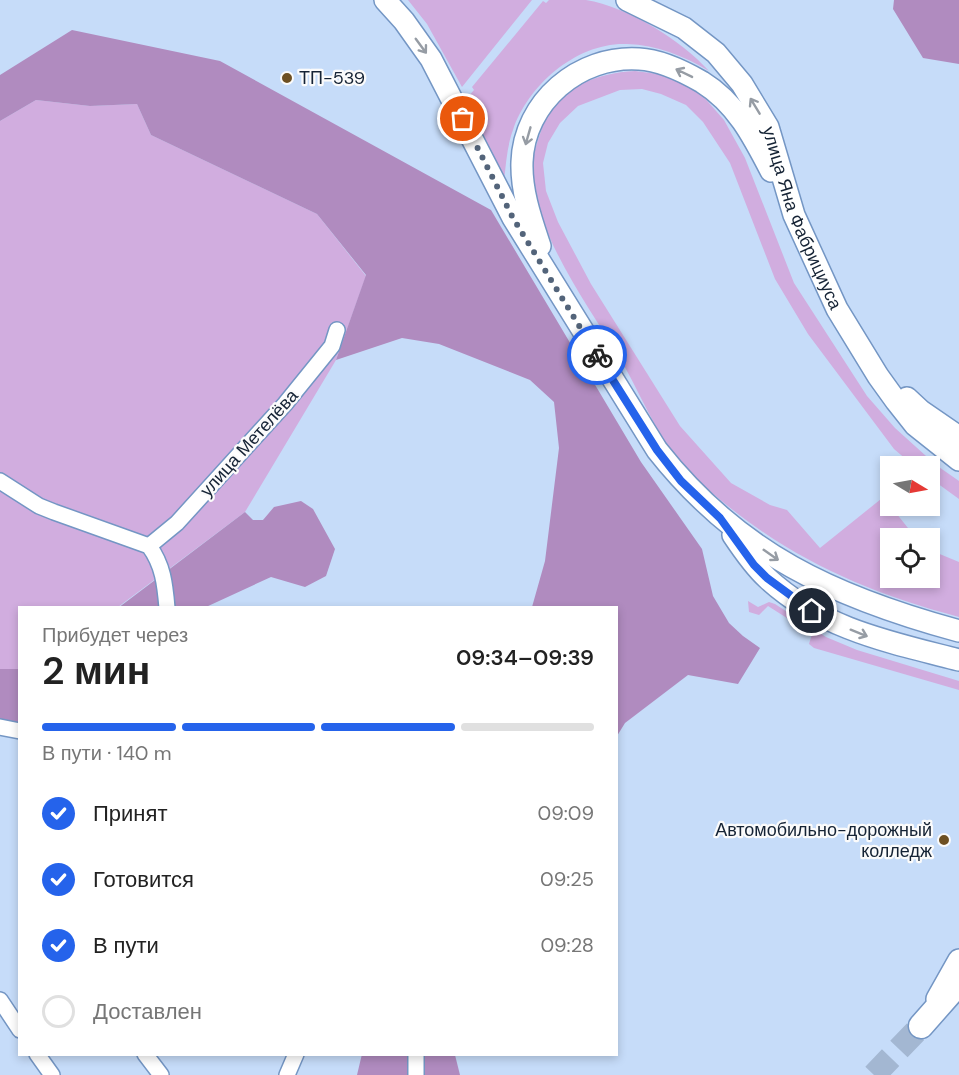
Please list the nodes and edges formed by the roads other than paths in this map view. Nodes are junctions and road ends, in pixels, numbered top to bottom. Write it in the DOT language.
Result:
graph roads {
  1 [pos="385,0"];
  2 [pos="627,0"];
  3 [pos="794,215"];
  4 [pos="553,284"];
  5 [pos="337,330"];
  6 [pos="861,349"];
  7 [pos="959,437"];
  8 [pos="959,460"];
  9 [pos="0,481"];
  10 [pos="720,518"];
  11 [pos="149,546"];
  12 [pos="167,606"];
  13 [pos="959,631"];
  14 [pos="959,660"];
  15 [pos="0,727"];
  16 [pos="18,732"];
  17 [pos="959,960"];
  18 [pos="959,983"];
  19 [pos="0,1000"];
  20 [pos="921,1026"];
  21 [pos="18,1027"];
  22 [pos="38,1056"];
  23 [pos="147,1056"];
  24 [pos="295,1056"];
  25 [pos="416,1056"];
  26 [pos="52,1075"];
  27 [pos="161,1075"];
  28 [pos="287,1075"];
  29 [pos="416,1075"];
  1 -- 4 [label="main road, one-way"];
  3 -- 2 [label="main road, улица Яна Фабрициуса, one-way"];
  3 -- 4 [label="main road, one-way"];
  3 -- 6 [label="main road, улица Яна Фабрициуса"];
  4 -- 10 [label="main road"];
  5 -- 11 [label="street, улица Метелёва"];
  6 -- 7 [label="main road"];
  6 -- 8 [label="main road, улица Яна Фабрициуса"];
  9 -- 11 [label="street"];
  10 -- 13 [label="main road, one-way"];
  10 -- 14 [label="main road, one-way"];
  11 -- 12 [label="street"];
  15 -- 16 [label="street"];
  17 -- 20 [label="main road"];
  18 -- 20 [label="main road"];
  19 -- 21 [label="street"];
  22 -- 26 [label="street"];
  23 -- 27 [label="street"];
  24 -- 28 [label="street"];
  25 -- 29 [label="street"];
}
